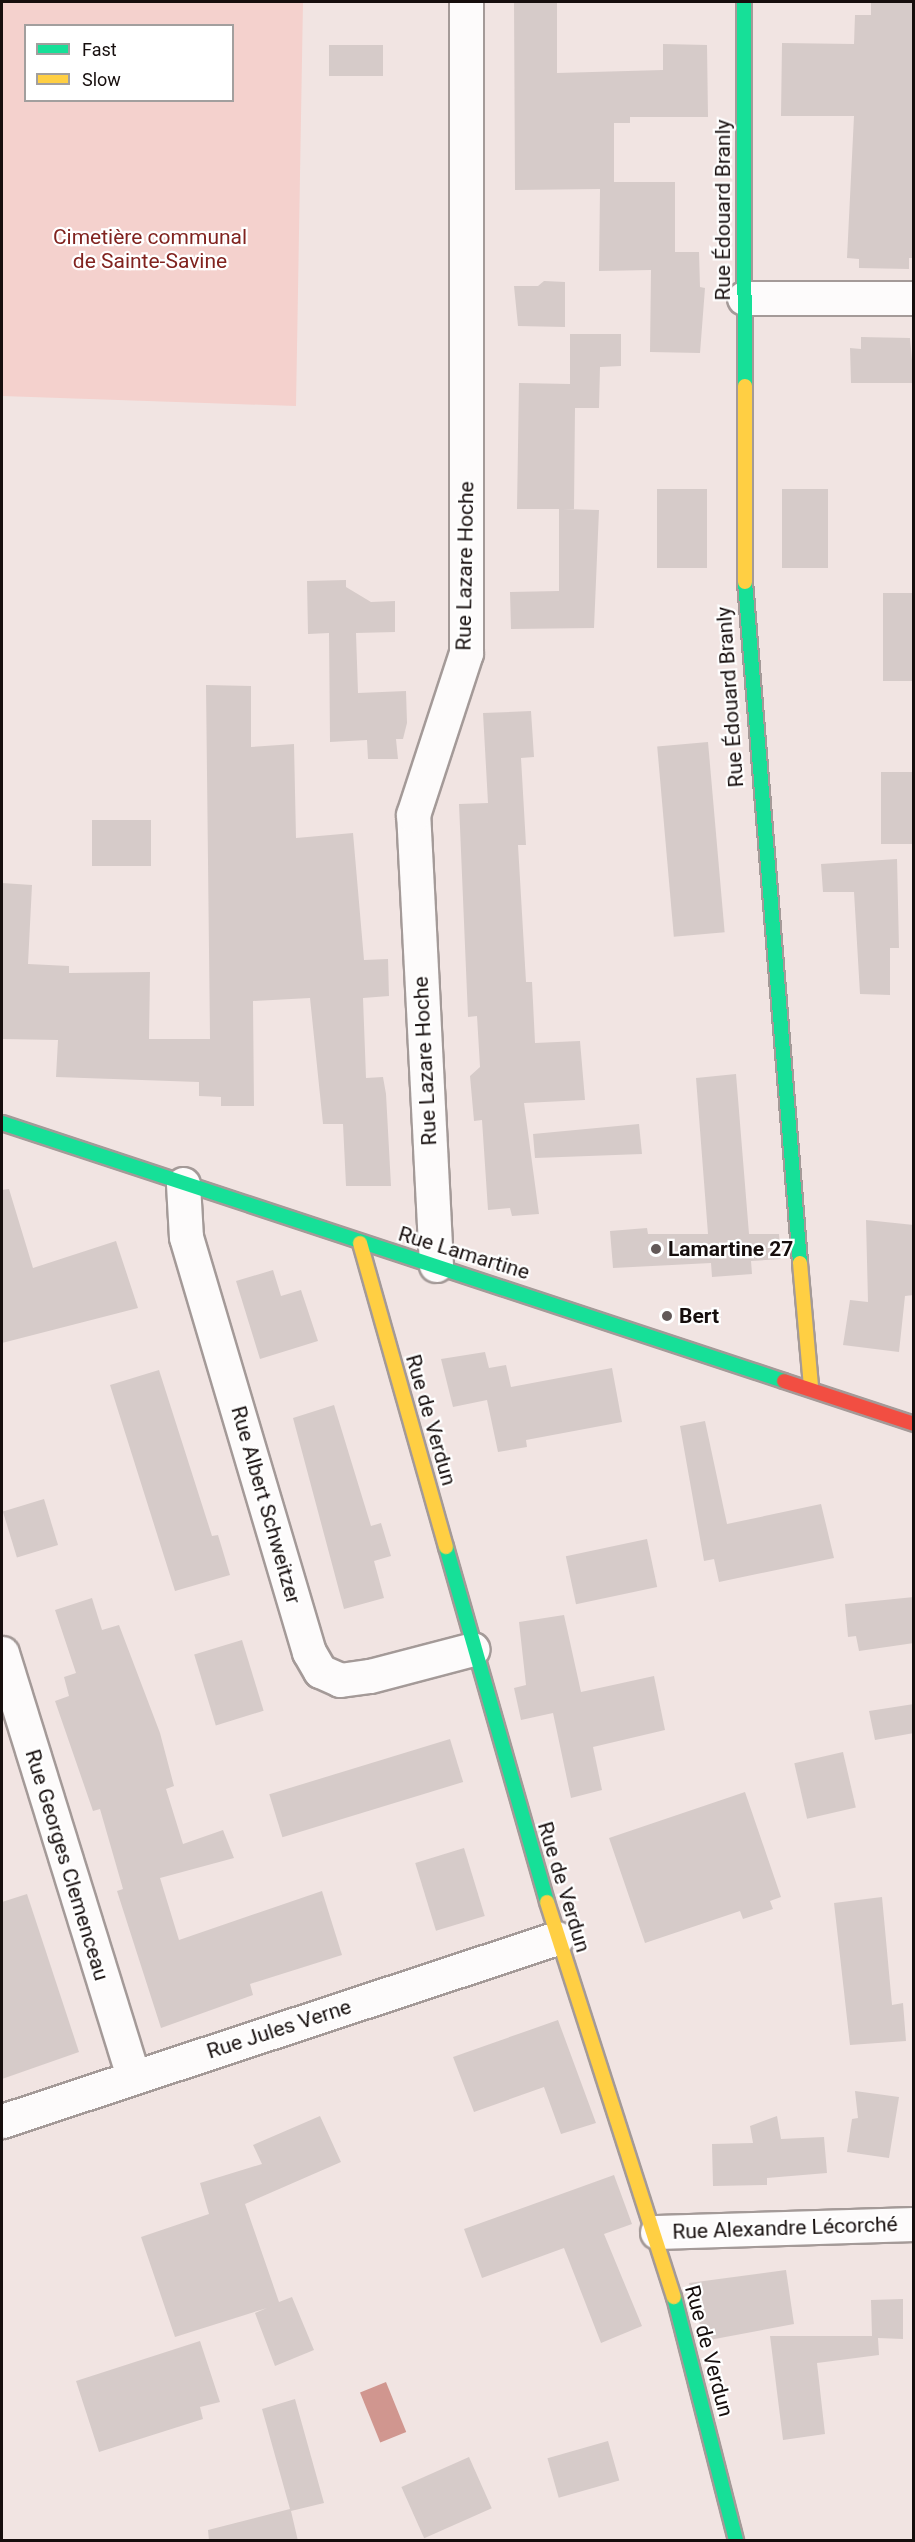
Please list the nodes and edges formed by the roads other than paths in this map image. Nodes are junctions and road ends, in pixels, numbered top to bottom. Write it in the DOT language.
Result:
graph roads {
  1 [pos="466,2"];
  2 [pos="744,2"];
  3 [pos="744,298"];
  4 [pos="914,298"];
  5 [pos="2,1123"];
  6 [pos="183,1184"];
  7 [pos="360,1243"];
  8 [pos="436,1265"];
  9 [pos="811,1387"];
  10 [pos="914,1424"];
  11 [pos="473,1649"];
  12 [pos="2,1653"];
  13 [pos="557,1938"];
  14 [pos="133,2077"];
  15 [pos="2,2121"];
  16 [pos="914,2224"];
  17 [pos="657,2232"];
  18 [pos="736,2541"];
  1 -- 8 [label="street, Rue Lazare Hoche"];
  2 -- 3 [label="street, Rue Édouard Branly"];
  3 -- 4 [label="street"];
  3 -- 9 [label="street, Rue Édouard Branly"];
  5 -- 6 [label="street, Rue Lamartine"];
  6 -- 7 [label="street, Rue Lamartine"];
  6 -- 11 [label="street, Rue Albert Schweitzer"];
  7 -- 8 [label="street, Rue Lamartine"];
  7 -- 11 [label="street, Rue de Verdun"];
  8 -- 9 [label="street, Rue Lamartine"];
  9 -- 10 [label="street, Rue Lamartine"];
  11 -- 13 [label="street, Rue de Verdun"];
  12 -- 14 [label="street, Rue Georges Clemenceau"];
  13 -- 14 [label="street, Rue Jules Verne"];
  13 -- 17 [label="street, Rue de Verdun"];
  14 -- 15 [label="street, Rue Jules Verne"];
  16 -- 17 [label="street, Rue Alexandre Lécorché"];
  17 -- 18 [label="street, Rue de Verdun"];
}
